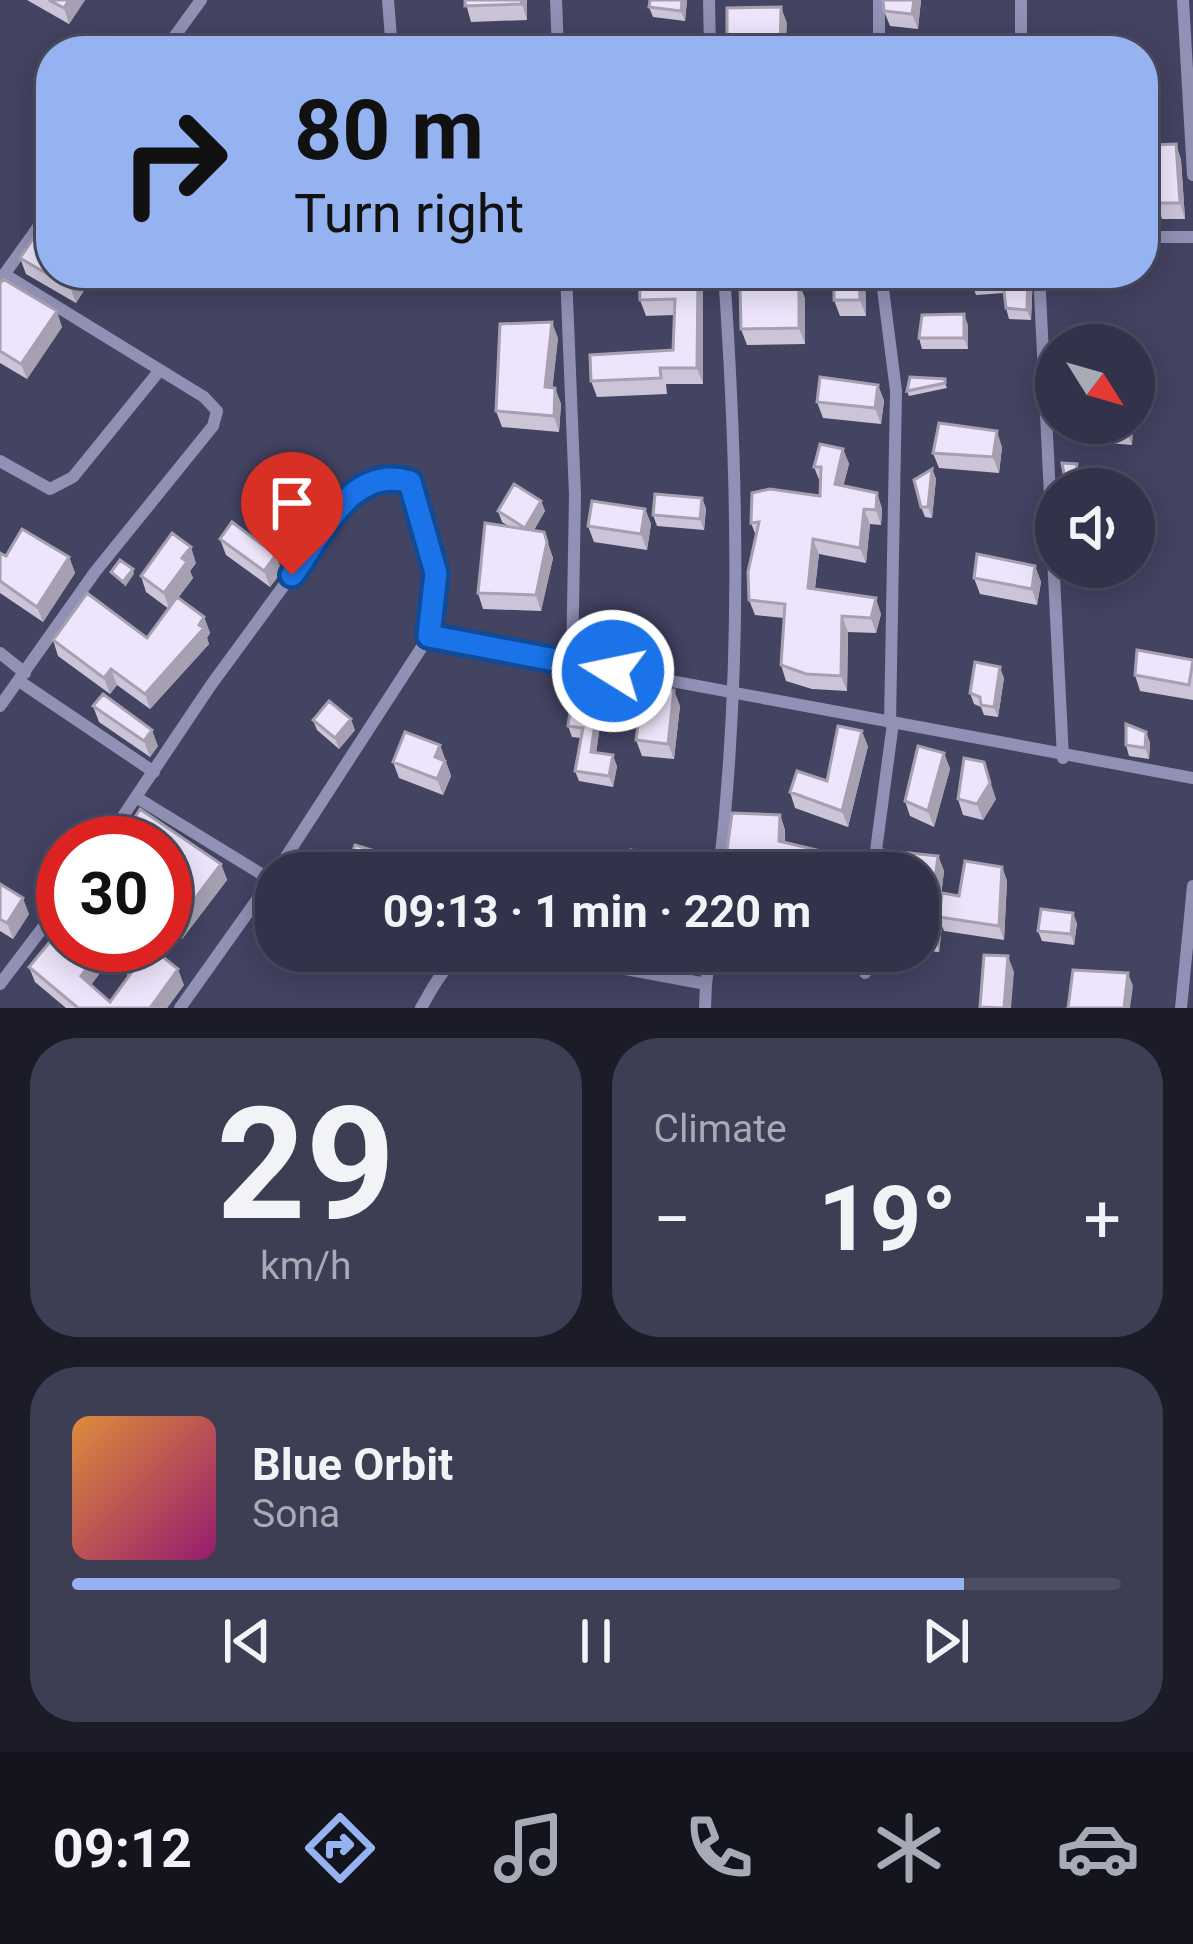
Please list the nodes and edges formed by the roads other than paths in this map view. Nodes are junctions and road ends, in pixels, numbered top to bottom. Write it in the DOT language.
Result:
graph roads {
  1 [pos="201,0"];
  2 [pos="388,0"];
  3 [pos="556,0"];
  4 [pos="709,0"];
  5 [pos="879,0"];
  6 [pos="1022,0"];
  7 [pos="1183,0"];
  8 [pos="175,36"];
  9 [pos="391,36"];
  10 [pos="557,36"];
  11 [pos="710,36"];
  12 [pos="878,36"];
  13 [pos="1021,36"];
  14 [pos="1193,175"];
  15 [pos="36,230"];
  16 [pos="1158,237"];
  17 [pos="1193,237"];
  18 [pos="2,277"];
  19 [pos="567,288"];
  20 [pos="725,288"];
  21 [pos="883,288"];
  22 [pos="1040,288"];
  23 [pos="160,370"];
  24 [pos="0,461"];
  25 [pos="429,636"];
  26 [pos="0,653"];
  27 [pos="572,664"];
  28 [pos="22,677"];
  29 [pos="736,689"];
  30 [pos="0,706"];
  31 [pos="891,723"];
  32 [pos="1063,758"];
  33 [pos="154,772"];
  34 [pos="1193,778"];
  35 [pos="139,799"];
  36 [pos="126,816"];
  37 [pos="289,852"];
  38 [pos="721,852"];
  39 [pos="876,852"];
  40 [pos="255,870"];
  41 [pos="1193,886"];
  42 [pos="255,903"];
  43 [pos="36,937"];
  44 [pos="442,972"];
  45 [pos="642,972"];
  46 [pos="707,972"];
  47 [pos="0,984"];
  48 [pos="706,984"];
  49 [pos="180,1008"];
  50 [pos="422,1008"];
  51 [pos="705,1008"];
  52 [pos="1181,1008"];
  1 -- 8 [label="street"];
  2 -- 9 [label="street"];
  3 -- 10 [label="street"];
  4 -- 11 [label="street"];
  5 -- 12 [label="street"];
  6 -- 13 [label="street"];
  7 -- 14 [label="street"];
  15 -- 18 [label="street"];
  16 -- 17 [label="street"];
  18 -- 23 [label="street"];
  19 -- 27 [label="street"];
  20 -- 29 [label="street"];
  21 -- 31 [label="street"];
  22 -- 32 [label="street"];
  23 -- 24 [label="street"];
  23 -- 28 [label="street"];
  25 -- 27 [label="street"];
  25 -- 33 [label="street"];
  25 -- 37 [label="street"];
  26 -- 28 [label="street"];
  27 -- 29 [label="street"];
  28 -- 30 [label="street"];
  28 -- 33 [label="street"];
  29 -- 31 [label="street"];
  29 -- 38 [label="street"];
  31 -- 32 [label="street"];
  31 -- 39 [label="street"];
  32 -- 34 [label="street"];
  33 -- 35 [label="street"];
  35 -- 36 [label="street"];
  35 -- 40 [label="street"];
  41 -- 52 [label="street"];
  42 -- 49 [label="street"];
  43 -- 47 [label="street"];
  44 -- 50 [label="street"];
  45 -- 48 [label="street"];
  46 -- 48 [label="street"];
  48 -- 51 [label="street"];
}
